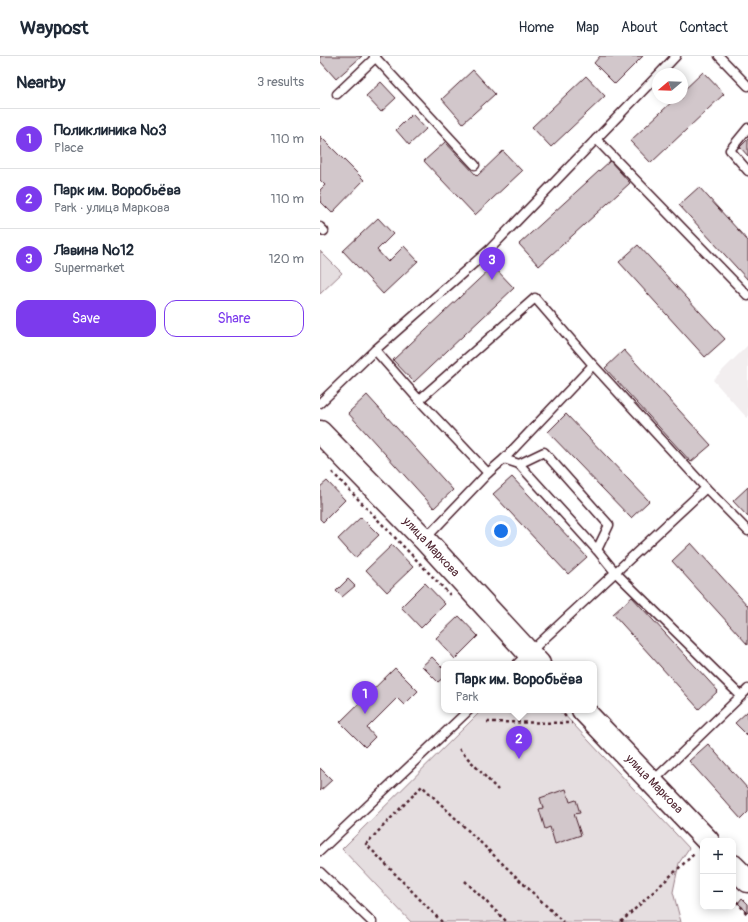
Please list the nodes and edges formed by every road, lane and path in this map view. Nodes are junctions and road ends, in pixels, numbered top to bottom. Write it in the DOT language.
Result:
graph roads {
  1 [pos="676,56"];
  2 [pos="719,56"];
  3 [pos="375,57"];
  4 [pos="664,68"];
  5 [pos="652,80"];
  6 [pos="748,86"];
  7 [pos="337,94"];
  8 [pos="748,128"];
  9 [pos="596,139"];
  10 [pos="475,165"];
  11 [pos="748,171"];
  12 [pos="748,296"];
  13 [pos="375,350"];
  14 [pos="593,365"];
  15 [pos="419,400"];
  16 [pos="320,403"];
  17 [pos="320,432"];
  18 [pos="504,459"];
  19 [pos="519,464"];
  20 [pos="331,470"];
  21 [pos="488,472"];
  22 [pos="706,488"];
  23 [pos="748,531"];
  24 [pos="424,539"];
  25 [pos="597,550"];
  26 [pos="615,572"];
  27 [pos="455,601"];
  28 [pos="528,660"];
  29 [pos="748,689"];
  30 [pos="741,696"];
  31 [pos="466,713"];
  32 [pos="578,717"];
  33 [pos="487,722"];
  34 [pos="459,749"];
  35 [pos="652,782"];
  36 [pos="498,790"];
  37 [pos="700,844"];
  38 [pos="700,849"];
  39 [pos="320,851"];
  40 [pos="736,869"];
  41 [pos="320,872"];
  42 [pos="465,881"];
  43 [pos="748,881"];
  44 [pos="736,901"];
  45 [pos="748,915"];
  46 [pos="372,922"];
  47 [pos="442,922"];
  48 [pos="508,922"];
  49 [pos="563,922"];
  50 [pos="621,922"];
  1 -- 4 [label="lane"];
  2 -- 6 [label="lane"];
  3 -- 7 [label="lane"];
  3 -- 10 [label="lane"];
  5 -- 9 [label="lane"];
  8 -- 11 [label="lane"];
  9 -- 12 [label="lane"];
  9 -- 13 [label="lane"];
  13 -- 15 [label="lane"];
  13 -- 16 [label="lane"];
  14 -- 15 [label="lane"];
  14 -- 18 [label="lane"];
  14 -- 22 [label="lane"];
  15 -- 21 [label="lane"];
  17 -- 24 [label="main road, улица Маркова"];
  18 -- 19 [label="lane"];
  18 -- 21 [label="lane"];
  19 -- 25 [label="lane"];
  19 -- 25 [label="lane"];
  20 -- 27 [label="path"];
  21 -- 24 [label="lane"];
  22 -- 23 [label="lane"];
  22 -- 26 [label="lane"];
  24 -- 28 [label="main road, улица Маркова"];
  25 -- 26 [label="lane"];
  26 -- 28 [label="lane"];
  26 -- 30 [label="lane"];
  29 -- 30 [label="lane"];
  30 -- 35 [label="lane"];
  31 -- 39 [label="lane"];
  32 -- 33 [label="path"];
  32 -- 35 [label="main road, улица Маркова"];
  34 -- 36 [label="path"];
  35 -- 37 [label="main road, улица Маркова"];
  38 -- 50 [label="path"];
  40 -- 43 [label="main road"];
  41 -- 46 [label="lane"];
  42 -- 48 [label="path"];
  44 -- 45 [label="path"];
  47 -- 49 [label="path"];
}
